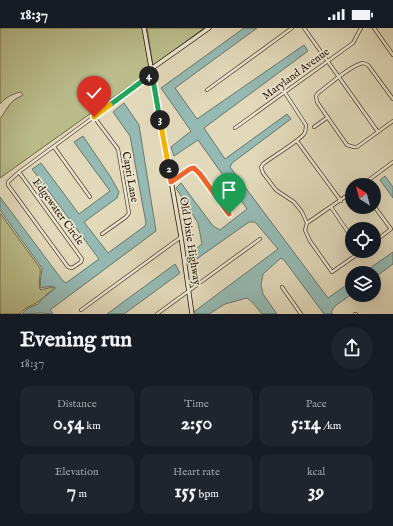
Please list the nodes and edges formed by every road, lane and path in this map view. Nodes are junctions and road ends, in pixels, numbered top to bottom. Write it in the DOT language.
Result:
graph roads {
  1 [pos="144,28"];
  2 [pos="209,28"];
  3 [pos="292,28"];
  4 [pos="304,28"];
  5 [pos="361,28"];
  6 [pos="374,28"];
  7 [pos="393,55"];
  8 [pos="327,62"];
  9 [pos="152,72"];
  10 [pos="338,78"];
  11 [pos="206,90"];
  12 [pos="284,93"];
  13 [pos="393,99"];
  14 [pos="94,117"];
  15 [pos="328,117"];
  16 [pos="393,121"];
  17 [pos="314,127"];
  18 [pos="235,128"];
  19 [pos="378,132"];
  20 [pos="297,141"];
  21 [pos="54,147"];
  22 [pos="393,162"];
  23 [pos="19,172"];
  24 [pos="371,178"];
  25 [pos="171,182"];
  26 [pos="90,197"];
  27 [pos="345,198"];
  28 [pos="341,201"];
  29 [pos="331,207"];
  30 [pos="229,214"];
  31 [pos="380,214"];
  32 [pos="307,223"];
  33 [pos="345,228"];
  34 [pos="102,234"];
  35 [pos="181,237"];
  36 [pos="381,237"];
  37 [pos="260,239"];
  38 [pos="351,258"];
  39 [pos="282,287"];
  40 [pos="188,291"];
  41 [pos="81,310"];
  42 [pos="192,313"];
  43 [pos="157,314"];
  44 [pos="301,314"];
  1 -- 9 [label="street, Old Dixie Highway"];
  2 -- 9 [label="street"];
  3 -- 11 [label="street"];
  4 -- 8 [label="street"];
  5 -- 8 [label="street, Maryland Avenue"];
  6 -- 7 [label="street"];
  8 -- 10 [label="street"];
  8 -- 12 [label="street, Maryland Avenue"];
  9 -- 14 [label="street"];
  9 -- 25 [label="street, Old Dixie Highway"];
  10 -- 13 [label="street"];
  10 -- 15 [label="street"];
  10 -- 19 [label="street"];
  12 -- 18 [label="street, Maryland Avenue"];
  12 -- 20 [label="street"];
  14 -- 21 [label="street"];
  14 -- 34 [label="street, Capri Lane"];
  15 -- 17 [label="street"];
  15 -- 19 [label="street"];
  16 -- 19 [label="street"];
  20 -- 28 [label="street"];
  20 -- 32 [label="street"];
  21 -- 23 [label="street"];
  21 -- 26 [label="street"];
  22 -- 24 [label="street"];
  23 -- 23 [label="street, Edgewater Circle"];
  25 -- 30 [label="street"];
  25 -- 35 [label="street, Old Dixie Highway"];
  27 -- 28 [label="street"];
  28 -- 29 [label="street"];
  29 -- 32 [label="street"];
  29 -- 33 [label="street"];
  31 -- 36 [label="street"];
  32 -- 38 [label="street"];
  35 -- 40 [label="street, Old Dixie Highway"];
  35 -- 41 [label="street"];
  37 -- 40 [label="street"];
  39 -- 44 [label="street"];
  40 -- 42 [label="street, Old Dixie Highway"];
  40 -- 43 [label="street"];
}
